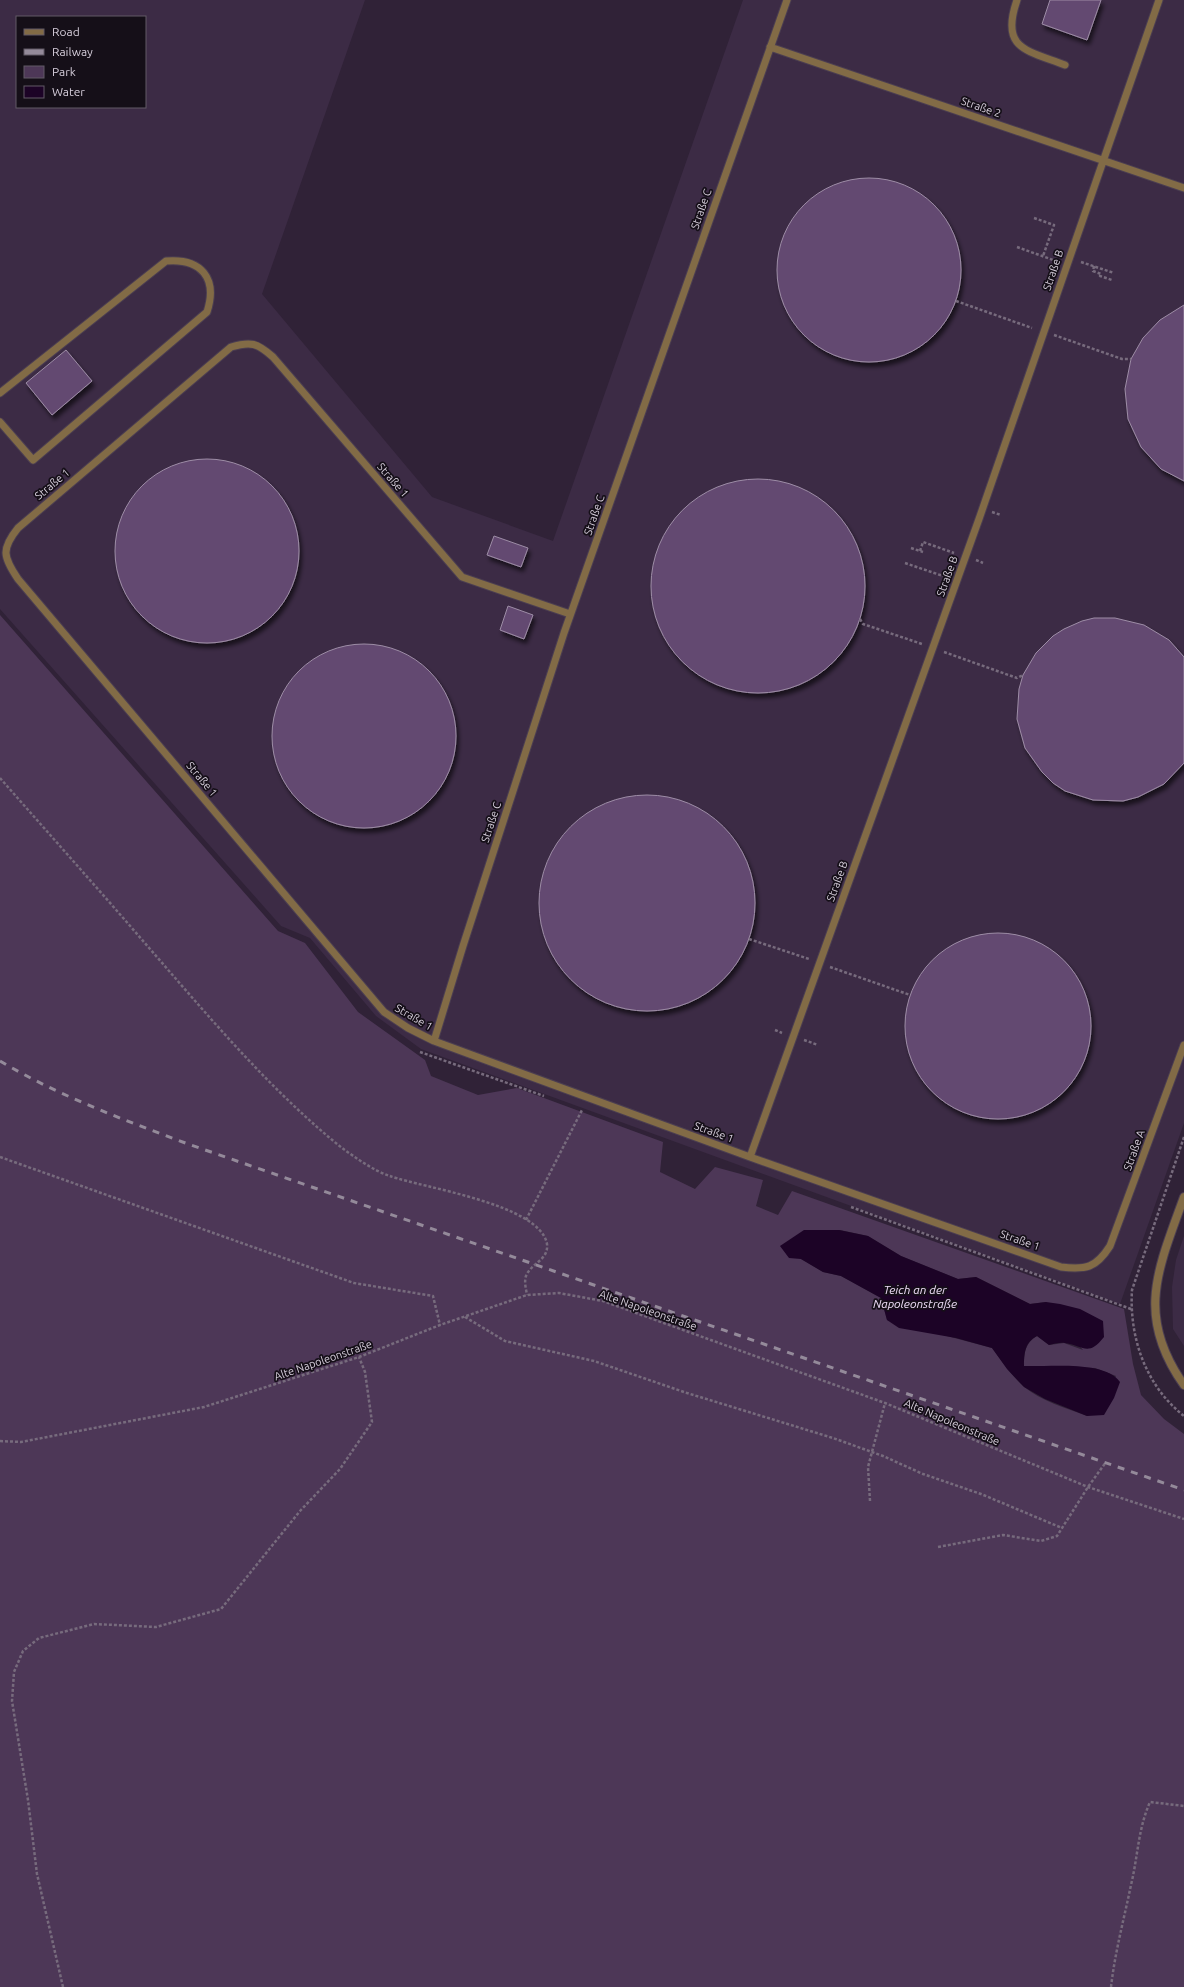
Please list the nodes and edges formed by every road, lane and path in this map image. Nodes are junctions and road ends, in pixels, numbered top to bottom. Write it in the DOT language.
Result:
graph roads {
  1 [pos="787,0"];
  2 [pos="1017,0"];
  3 [pos="1159,0"];
  4 [pos="770,47"];
  5 [pos="1065,65"];
  6 [pos="1103,160"];
  7 [pos="1184,188"];
  8 [pos="1034,218"];
  9 [pos="1017,247"];
  10 [pos="1042,256"];
  11 [pos="1056,261"];
  12 [pos="1082,262"];
  13 [pos="1094,266"];
  14 [pos="1114,273"];
  15 [pos="1112,280"];
  16 [pos="956,301"];
  17 [pos="1033,328"];
  18 [pos="1058,337"];
  19 [pos="1131,359"];
  20 [pos="0,393"];
  21 [pos="0,422"];
  22 [pos="911,548"];
  23 [pos="959,554"];
  24 [pos="905,563"];
  25 [pos="951,579"];
  26 [pos="570,614"];
  27 [pos="860,619"];
  28 [pos="920,644"];
  29 [pos="946,652"];
  30 [pos="1023,675"];
  31 [pos="0,778"];
  32 [pos="748,938"];
  33 [pos="806,959"];
  34 [pos="830,967"];
  35 [pos="910,995"];
  36 [pos="434,1041"];
  37 [pos="807,1041"];
  38 [pos="818,1045"];
  39 [pos="1184,1045"];
  40 [pos="582,1110"];
  41 [pos="0,1157"];
  42 [pos="750,1157"];
  43 [pos="1184,1197"];
  44 [pos="526,1220"];
  45 [pos="1100,1261"];
  46 [pos="528,1296"];
  47 [pos="464,1317"];
  48 [pos="440,1325"];
  49 [pos="359,1357"];
  50 [pos="1184,1384"];
  51 [pos="886,1403"];
  52 [pos="0,1441"];
  53 [pos="872,1452"];
  54 [pos="1106,1462"];
  55 [pos="1088,1487"];
  56 [pos="870,1501"];
  57 [pos="1184,1520"];
  58 [pos="1062,1528"];
  59 [pos="938,1547"];
  60 [pos="1184,1806"];
  61 [pos="64,1987"];
  62 [pos="1111,1987"];
  1 -- 4 [label="lane, Straße C"];
  2 -- 5 [label="lane"];
  3 -- 6 [label="lane, Straße B"];
  4 -- 6 [label="lane, Straße 2"];
  4 -- 26 [label="lane, Straße C"];
  6 -- 7 [label="lane, Straße 2"];
  6 -- 42 [label="lane, Straße B"];
  8 -- 10 [label="path"];
  9 -- 10 [label="path"];
  10 -- 11 [label="path"];
  12 -- 13 [label="path"];
  13 -- 14 [label="path"];
  13 -- 15 [label="path"];
  16 -- 17 [label="path"];
  18 -- 19 [label="path"];
  20 -- 21 [label="lane"];
  22 -- 23 [label="path"];
  24 -- 25 [label="path"];
  26 -- 36 [label="lane, Straße C"];
  26 -- 36 [label="lane, Straße 1"];
  27 -- 28 [label="path"];
  29 -- 30 [label="path"];
  31 -- 44 [label="path"];
  32 -- 33 [label="path"];
  34 -- 35 [label="path"];
  36 -- 42 [label="lane, Straße 1"];
  37 -- 38 [label="path"];
  39 -- 45 [label="lane, Straße A"];
  40 -- 44 [label="path"];
  41 -- 48 [label="path"];
  42 -- 45 [label="lane, Straße 1"];
  43 -- 50 [label="street"];
  44 -- 46 [label="path"];
  46 -- 47 [label="path, Alte Napoleonstraße"];
  46 -- 51 [label="path, Alte Napoleonstraße"];
  47 -- 48 [label="path, Alte Napoleonstraße"];
  47 -- 53 [label="path"];
  48 -- 49 [label="path, Alte Napoleonstraße"];
  49 -- 52 [label="path, Alte Napoleonstraße"];
  49 -- 61 [label="path"];
  51 -- 53 [label="path"];
  51 -- 55 [label="path, Alte Napoleonstraße"];
  53 -- 56 [label="path"];
  53 -- 58 [label="path"];
  54 -- 55 [label="path"];
  55 -- 57 [label="path, Alte Napoleonstraße"];
  55 -- 58 [label="path"];
  58 -- 59 [label="path"];
  60 -- 62 [label="path"];
}
